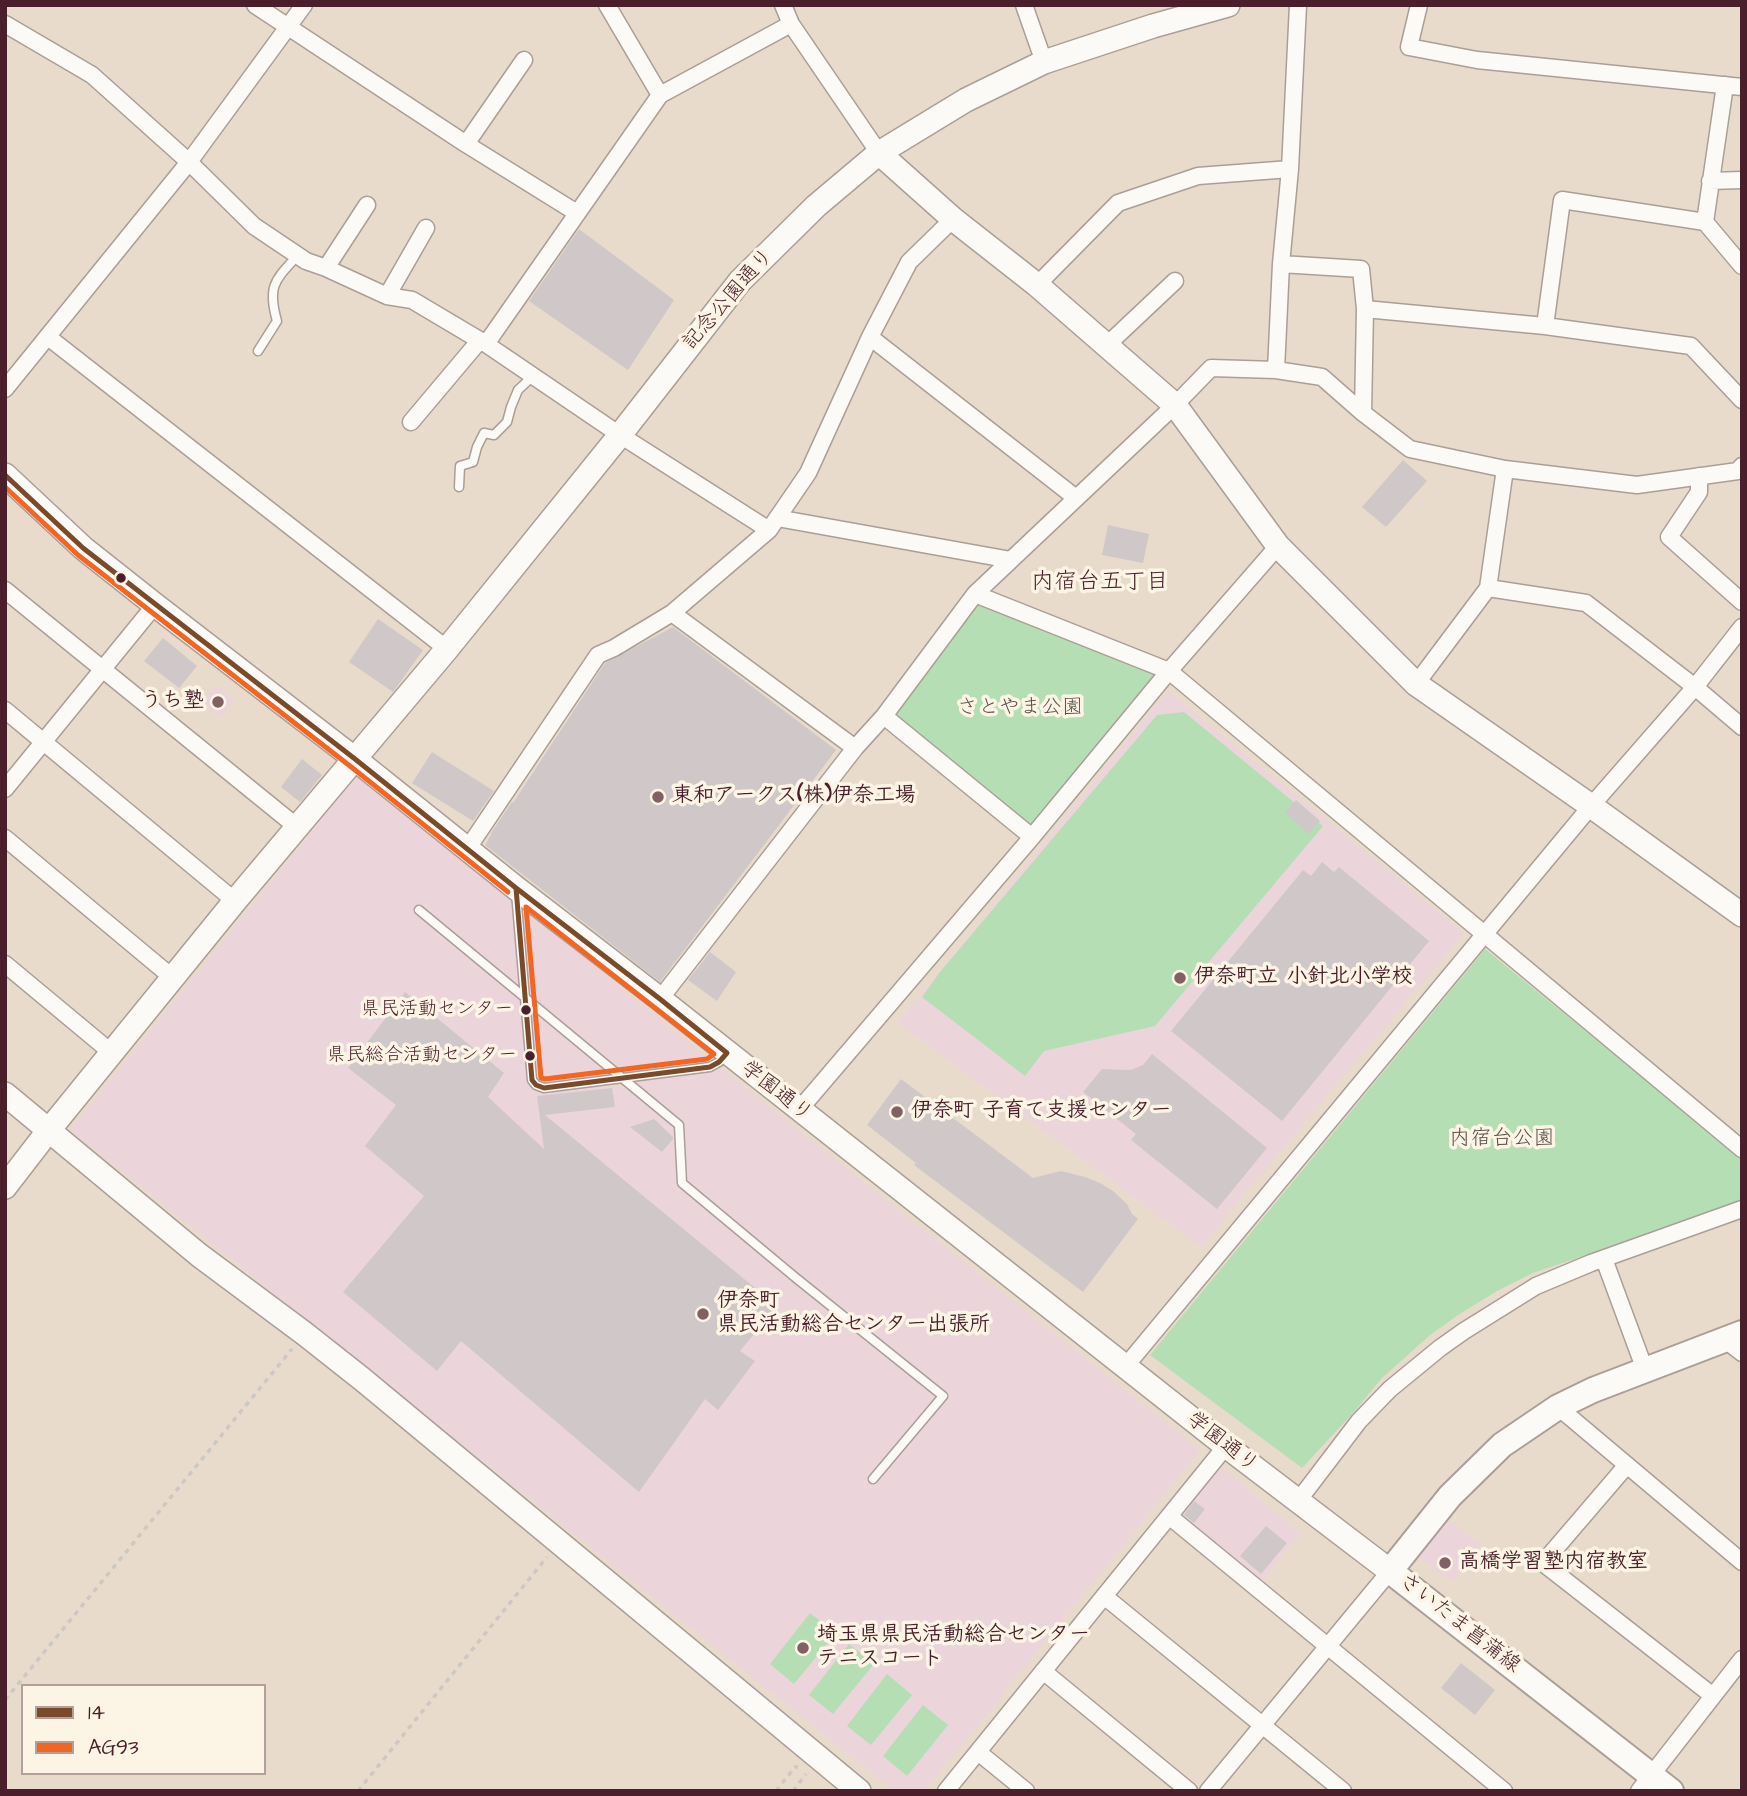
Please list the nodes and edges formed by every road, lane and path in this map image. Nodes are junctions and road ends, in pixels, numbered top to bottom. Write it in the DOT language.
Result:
graph roads {
  1 [pos="255,5"];
  2 [pos="304,5"];
  3 [pos="607,5"];
  4 [pos="783,5"];
  5 [pos="1024,5"];
  6 [pos="1228,5"];
  7 [pos="1298,5"];
  8 [pos="1419,5"];
  9 [pos="5,24"];
  10 [pos="791,24"];
  11 [pos="288,27"];
  12 [pos="524,60"];
  13 [pos="1044,62"];
  14 [pos="1725,85"];
  15 [pos="1742,87"];
  16 [pos="660,95"];
  17 [pos="466,144"];
  18 [pos="880,153"];
  19 [pos="189,162"];
  20 [pos="1290,169"];
  21 [pos="1742,180"];
  22 [pos="1710,181"];
  23 [pos="367,205"];
  24 [pos="577,213"];
  25 [pos="953,219"];
  26 [pos="1704,222"];
  27 [pos="426,228"];
  28 [pos="298,255"];
  29 [pos="1281,264"];
  30 [pos="1742,266"];
  31 [pos="326,268"];
  32 [pos="1175,281"];
  33 [pos="1037,285"];
  34 [pos="387,296"];
  35 [pos="1365,309"];
  36 [pos="1545,326"];
  37 [pos="48,337"];
  38 [pos="870,337"];
  39 [pos="483,342"];
  40 [pos="1106,346"];
  41 [pos="258,351"];
  42 [pos="1276,370"];
  43 [pos="533,376"];
  44 [pos="5,389"];
  45 [pos="1742,400"];
  46 [pos="1175,405"];
  47 [pos="1363,413"];
  48 [pos="411,422"];
  49 [pos="620,435"];
  50 [pos="1742,466"];
  51 [pos="1505,469"];
  52 [pos="5,475"];
  53 [pos="1699,476"];
  54 [pos="459,487"];
  55 [pos="1076,498"];
  56 [pos="773,524"];
  57 [pos="1278,546"];
  58 [pos="1011,560"];
  59 [pos="1488,588"];
  60 [pos="5,590"];
  61 [pos="975,594"];
  62 [pos="1742,602"];
  63 [pos="155,606"];
  64 [pos="672,613"];
  65 [pos="1742,627"];
  66 [pos="447,649"];
  67 [pos="103,669"];
  68 [pos="1169,671"];
  69 [pos="1416,684"];
  70 [pos="1695,687"];
  71 [pos="5,710"];
  72 [pos="884,716"];
  73 [pos="1742,727"];
  74 [pos="44,743"];
  75 [pos="855,748"];
  76 [pos="355,758"];
  77 [pos="5,789"];
  78 [pos="1591,806"];
  79 [pos="297,827"];
  80 [pos="1032,837"];
  81 [pos="5,838"];
  82 [pos="468,848"];
  83 [pos="516,888"];
  84 [pos="235,901"];
  85 [pos="419,910"];
  86 [pos="1742,915"];
  87 [pos="1485,935"];
  88 [pos="5,964"];
  89 [pos="173,978"];
  90 [pos="525,998"];
  91 [pos="660,999"];
  92 [pos="112,1053"];
  93 [pos="727,1053"];
  94 [pos="624,1079"];
  95 [pos="5,1094"];
  96 [pos="799,1110"];
  97 [pos="49,1130"];
  98 [pos="1742,1149"];
  99 [pos="5,1187"];
  100 [pos="1742,1209"];
  101 [pos="1604,1259"];
  102 [pos="304,1334"];
  103 [pos="1736,1342"];
  104 [pos="1125,1367"];
  105 [pos="1644,1370"];
  106 [pos="1558,1407"];
  107 [pos="1226,1446"];
  108 [pos="1627,1465"];
  109 [pos="873,1479"];
  110 [pos="1298,1501"];
  111 [pos="1169,1516"];
  112 [pos="559,1541"];
  113 [pos="1742,1562"];
  114 [pos="1390,1571"];
  115 [pos="1104,1596"];
  116 [pos="1328,1646"];
  117 [pos="1742,1659"];
  118 [pos="1043,1671"];
  119 [pos="1713,1696"];
  120 [pos="5,1700"];
  121 [pos="1262,1725"];
  122 [pos="978,1752"];
  123 [pos="802,1766"];
  124 [pos="1645,1783"];
  125 [pos="358,1791"];
  126 [pos="776,1791"];
  127 [pos="859,1791"];
  128 [pos="946,1791"];
  129 [pos="1026,1791"];
  130 [pos="1189,1791"];
  131 [pos="1208,1791"];
  132 [pos="1343,1791"];
  133 [pos="1504,1791"];
  134 [pos="1671,1791"];
  1 -- 11 [label="street"];
  2 -- 11 [label="street"];
  3 -- 16 [label="street"];
  4 -- 10 [label="street"];
  5 -- 13 [label="street"];
  6 -- 13 [label="street, 記念公園通り"];
  7 -- 20 [label="street"];
  8 -- 14 [label="street"];
  9 -- 19 [label="street"];
  10 -- 16 [label="street"];
  10 -- 18 [label="street"];
  11 -- 17 [label="street"];
  11 -- 19 [label="street"];
  12 -- 17 [label="street"];
  13 -- 18 [label="street, 記念公園通り"];
  14 -- 15 [label="street"];
  14 -- 22 [label="street"];
  16 -- 24 [label="street"];
  17 -- 24 [label="street"];
  18 -- 25 [label="street"];
  18 -- 49 [label="street, 記念公園通り"];
  19 -- 28 [label="street"];
  19 -- 37 [label="street"];
  20 -- 29 [label="street"];
  20 -- 33 [label="street"];
  21 -- 22 [label="street"];
  22 -- 26 [label="street"];
  23 -- 31 [label="street"];
  24 -- 39 [label="street"];
  25 -- 33 [label="street"];
  25 -- 38 [label="street"];
  26 -- 30 [label="street"];
  26 -- 36 [label="street"];
  27 -- 34 [label="street"];
  28 -- 31 [label="street"];
  28 -- 41 [label="lane"];
  29 -- 35 [label="street"];
  29 -- 42 [label="street"];
  31 -- 34 [label="street"];
  32 -- 40 [label="street"];
  33 -- 40 [label="street"];
  34 -- 39 [label="street"];
  35 -- 36 [label="street"];
  35 -- 47 [label="street"];
  36 -- 45 [label="street"];
  37 -- 44 [label="street"];
  37 -- 66 [label="street"];
  38 -- 55 [label="street"];
  38 -- 56 [label="street"];
  39 -- 43 [label="street"];
  39 -- 48 [label="street"];
  40 -- 46 [label="street"];
  42 -- 46 [label="street"];
  42 -- 47 [label="street"];
  43 -- 49 [label="street"];
  43 -- 54 [label="lane"];
  46 -- 55 [label="street"];
  46 -- 57 [label="street"];
  47 -- 51 [label="street"];
  49 -- 56 [label="street"];
  49 -- 66 [label="street, 記念公園通り"];
  50 -- 53 [label="street"];
  51 -- 53 [label="street"];
  51 -- 59 [label="street"];
  52 -- 63 [label="street, 学園通り"];
  53 -- 62 [label="street"];
  55 -- 58 [label="street"];
  56 -- 58 [label="street"];
  56 -- 64 [label="street"];
  57 -- 68 [label="street"];
  57 -- 69 [label="street"];
  58 -- 61 [label="street"];
  59 -- 69 [label="street"];
  59 -- 70 [label="street"];
  60 -- 67 [label="street"];
  61 -- 68 [label="street"];
  61 -- 72 [label="street"];
  63 -- 67 [label="street"];
  63 -- 76 [label="street, 学園通り"];
  64 -- 75 [label="street"];
  64 -- 82 [label="street"];
  65 -- 70 [label="street"];
  66 -- 76 [label="street, 記念公園通り"];
  67 -- 74 [label="street"];
  67 -- 79 [label="street"];
  68 -- 80 [label="street"];
  68 -- 87 [label="street"];
  69 -- 78 [label="street"];
  70 -- 73 [label="street"];
  70 -- 78 [label="street"];
  71 -- 74 [label="street"];
  72 -- 75 [label="street"];
  72 -- 80 [label="street"];
  74 -- 77 [label="street"];
  74 -- 84 [label="street"];
  75 -- 91 [label="street"];
  76 -- 79 [label="street, 記念公園通り"];
  76 -- 82 [label="street, 学園通り"];
  78 -- 86 [label="street"];
  78 -- 87 [label="street"];
  79 -- 84 [label="street, 記念公園通り"];
  80 -- 96 [label="street"];
  81 -- 89 [label="street"];
  82 -- 83 [label="street, 学園通り"];
  83 -- 90 [label="lane"];
  83 -- 91 [label="street, 学園通り"];
  84 -- 89 [label="street, 記念公園通り"];
  85 -- 90 [label="lane"];
  87 -- 98 [label="street"];
  87 -- 104 [label="street"];
  88 -- 92 [label="street"];
  89 -- 92 [label="street, 記念公園通り"];
  90 -- 94 [label="lane"];
  90 -- 94 [label="lane"];
  91 -- 93 [label="street, 学園通り"];
  92 -- 97 [label="street, 記念公園通り"];
  93 -- 94 [label="lane"];
  93 -- 96 [label="street, 学園通り"];
  94 -- 109 [label="lane"];
  95 -- 97 [label="street"];
  96 -- 104 [label="street, 学園通り"];
  97 -- 99 [label="street, 記念公園通り"];
  97 -- 102 [label="street"];
  100 -- 101 [label="street"];
  101 -- 105 [label="street"];
  101 -- 110 [label="street"];
  102 -- 112 [label="street"];
  102 -- 120 [label="path"];
  103 -- 105 [label="main road, さいたま菖蒲線"];
  104 -- 107 [label="street, 学園通り"];
  105 -- 106 [label="main road, さいたま菖蒲線"];
  106 -- 108 [label="street"];
  106 -- 114 [label="main road, さいたま菖蒲線"];
  107 -- 110 [label="street, 学園通り"];
  107 -- 111 [label="street"];
  108 -- 113 [label="street"];
  108 -- 119 [label="street"];
  110 -- 114 [label="street, 学園通り"];
  111 -- 115 [label="street"];
  111 -- 116 [label="street"];
  112 -- 125 [label="path"];
  112 -- 127 [label="street"];
  114 -- 116 [label="street"];
  114 -- 124 [label="main road, さいたま菖蒲線"];
  115 -- 118 [label="street"];
  115 -- 121 [label="street"];
  116 -- 121 [label="street"];
  116 -- 133 [label="street"];
  117 -- 119 [label="street"];
  118 -- 122 [label="street"];
  118 -- 130 [label="street"];
  119 -- 124 [label="street"];
  121 -- 131 [label="street"];
  121 -- 132 [label="street"];
  122 -- 128 [label="street"];
  122 -- 129 [label="street"];
  123 -- 126 [label="path"];
  124 -- 134 [label="main road, さいたま菖蒲線"];
}
